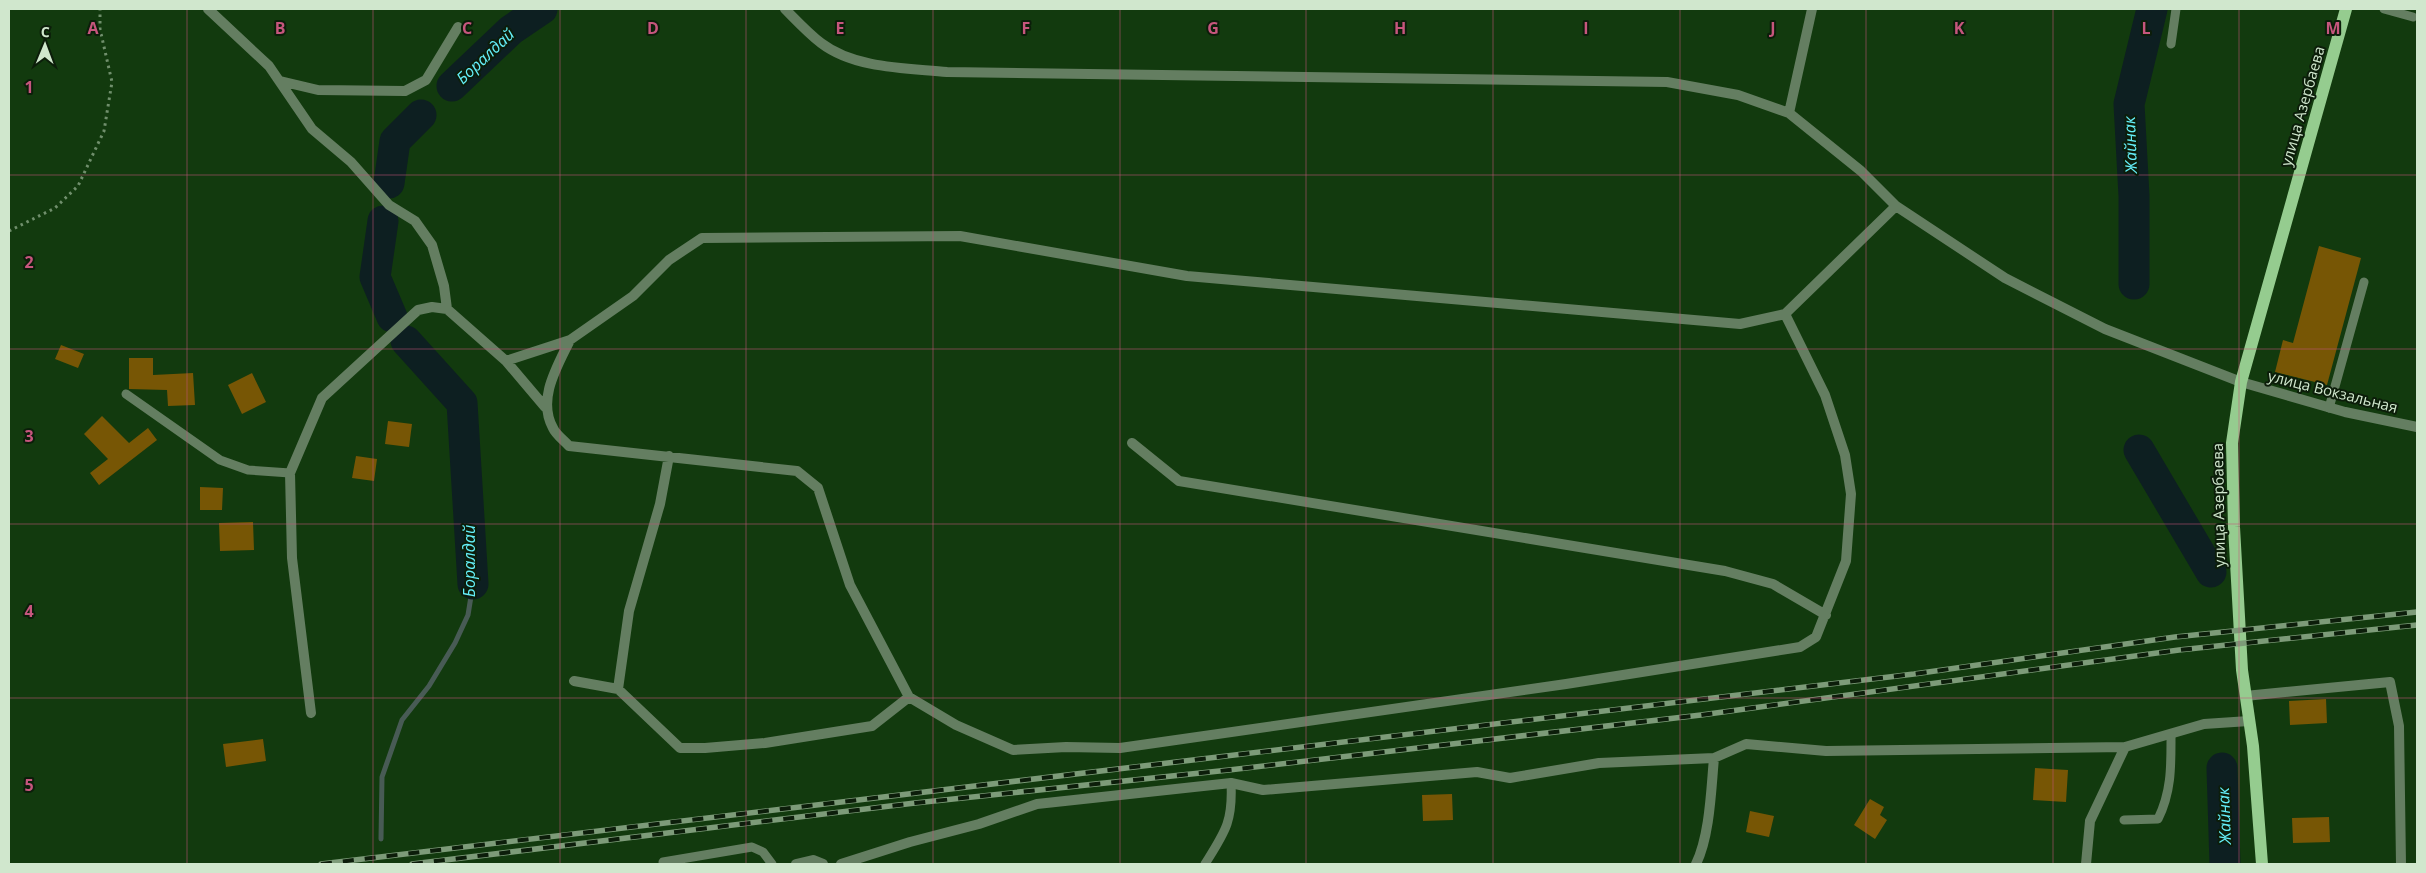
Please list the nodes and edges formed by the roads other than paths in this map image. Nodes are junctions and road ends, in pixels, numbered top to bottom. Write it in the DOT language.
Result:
graph roads {
  1 [pos="208,9"];
  2 [pos="784,9"];
  3 [pos="1812,9"];
  4 [pos="2176,9"];
  5 [pos="2346,9"];
  6 [pos="2384,9"];
  7 [pos="2413,17"];
  8 [pos="458,27"];
  9 [pos="2171,44"];
  10 [pos="280,81"];
  11 [pos="1789,113"];
  12 [pos="1896,206"];
  13 [pos="2364,282"];
  14 [pos="447,309"];
  15 [pos="1785,314"];
  16 [pos="570,340"];
  17 [pos="506,361"];
  18 [pos="2241,382"];
  19 [pos="126,394"];
  20 [pos="545,407"];
  21 [pos="2329,408"];
  22 [pos="2417,427"];
  23 [pos="1132,443"];
  24 [pos="669,456"];
  25 [pos="290,473"];
  26 [pos="1826,615"];
  27 [pos="574,681"];
  28 [pos="618,689"];
  29 [pos="2245,696"];
  30 [pos="909,697"];
  31 [pos="311,713"];
  32 [pos="2249,721"];
  33 [pos="2170,734"];
  34 [pos="2125,747"];
  35 [pos="1714,758"];
  36 [pos="1231,783"];
  37 [pos="2124,820"];
  38 [pos="663,862"];
  39 [pos="772,864"];
  40 [pos="796,864"];
  41 [pos="823,864"];
  42 [pos="841,864"];
  43 [pos="1205,864"];
  44 [pos="1696,864"];
  45 [pos="2086,864"];
  46 [pos="2262,864"];
  47 [pos="2400,864"];
  1 -- 10 [label="street"];
  2 -- 11 [label="street, улица Вокзальная"];
  3 -- 11 [label="street"];
  4 -- 9 [label="lane"];
  5 -- 18 [label="main road, улица Азербаева"];
  6 -- 7 [label="lane"];
  8 -- 10 [label="street"];
  10 -- 14 [label="street"];
  11 -- 12 [label="street, улица Вокзальная"];
  12 -- 15 [label="street"];
  12 -- 18 [label="street, улица Вокзальная"];
  13 -- 21 [label="lane"];
  14 -- 17 [label="street"];
  14 -- 25 [label="street"];
  15 -- 16 [label="street"];
  15 -- 26 [label="street"];
  16 -- 17 [label="street"];
  16 -- 20 [label="street"];
  17 -- 20 [label="street"];
  18 -- 21 [label="street, улица Вокзальная"];
  18 -- 29 [label="main road, улица Азербаева"];
  19 -- 25 [label="lane"];
  20 -- 24 [label="street"];
  21 -- 22 [label="street, улица Вокзальная"];
  23 -- 26 [label="street"];
  24 -- 28 [label="street"];
  24 -- 30 [label="street"];
  25 -- 31 [label="street"];
  26 -- 30 [label="street"];
  27 -- 28 [label="street"];
  28 -- 30 [label="street"];
  29 -- 32 [label="main road, улица Азербаева"];
  29 -- 47 [label="street"];
  32 -- 33 [label="street"];
  32 -- 46 [label="main road, улица Азербаева"];
  33 -- 34 [label="street"];
  33 -- 37 [label="lane"];
  34 -- 35 [label="street"];
  34 -- 45 [label="street"];
  35 -- 36 [label="street"];
  35 -- 44 [label="street"];
  36 -- 42 [label="street"];
  36 -- 43 [label="lane"];
  38 -- 39 [label="lane"];
  40 -- 41 [label="street"];
}
